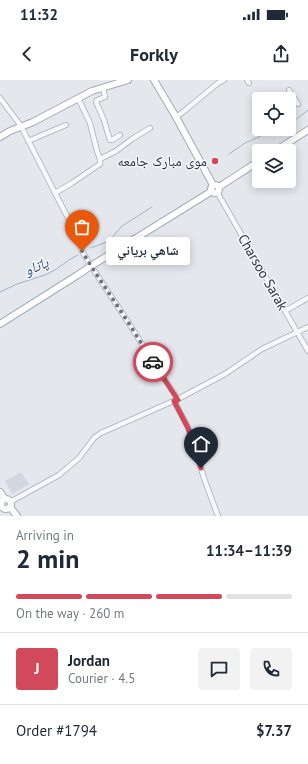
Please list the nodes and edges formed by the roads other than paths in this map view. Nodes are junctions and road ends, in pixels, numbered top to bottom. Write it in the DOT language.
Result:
graph roads {
  1 [pos="128,80"];
  2 [pos="154,80"];
  3 [pos="224,80"];
  4 [pos="113,82"];
  5 [pos="103,88"];
  6 [pos="289,90"];
  7 [pos="0,98"];
  8 [pos="78,98"];
  9 [pos="298,104"];
  10 [pos="176,117"];
  11 [pos="66,125"];
  12 [pos="21,126"];
  13 [pos="150,128"];
  14 [pos="308,130"];
  15 [pos="120,135"];
  16 [pos="0,137"];
  17 [pos="28,141"];
  18 [pos="286,144"];
  19 [pos="100,159"];
  20 [pos="252,165"];
  21 [pos="215,189"];
  22 [pos="55,193"];
  23 [pos="91,266"];
  24 [pos="308,298"];
  25 [pos="285,311"];
  26 [pos="0,324"];
  27 [pos="308,327"];
  28 [pos="297,332"];
  29 [pos="308,351"];
  30 [pos="176,400"];
  31 [pos="0,492"];
  32 [pos="4,505"];
  33 [pos="17,516"];
  34 [pos="218,516"];
  1 -- 4 [label="main road"];
  2 -- 10 [label="main road"];
  3 -- 10 [label="street"];
  4 -- 5 [label="main road"];
  5 -- 8 [label="main road"];
  5 -- 15 [label="street"];
  6 -- 9 [label="street"];
  7 -- 12 [label="street"];
  8 -- 12 [label="main road"];
  8 -- 19 [label="street"];
  10 -- 21 [label="main road"];
  11 -- 17 [label="street"];
  12 -- 16 [label="main road"];
  12 -- 17 [label="street"];
  13 -- 19 [label="street"];
  14 -- 18 [label="main road"];
  17 -- 22 [label="street"];
  19 -- 22 [label="street"];
  20 -- 21 [label="main road"];
  21 -- 23 [label="main road"];
  21 -- 25 [label="street, Charsoo Sarak"];
  22 -- 23 [label="street"];
  23 -- 26 [label="main road"];
  23 -- 30 [label="street"];
  24 -- 25 [label="street"];
  25 -- 28 [label="street, Charsoo Sarak"];
  27 -- 28 [label="street"];
  28 -- 29 [label="street, Charsoo Sarak"];
  28 -- 30 [label="street"];
  30 -- 32 [label="street"];
  30 -- 34 [label="street"];
  31 -- 32 [label="main road"];
  32 -- 33 [label="main road"];
}
